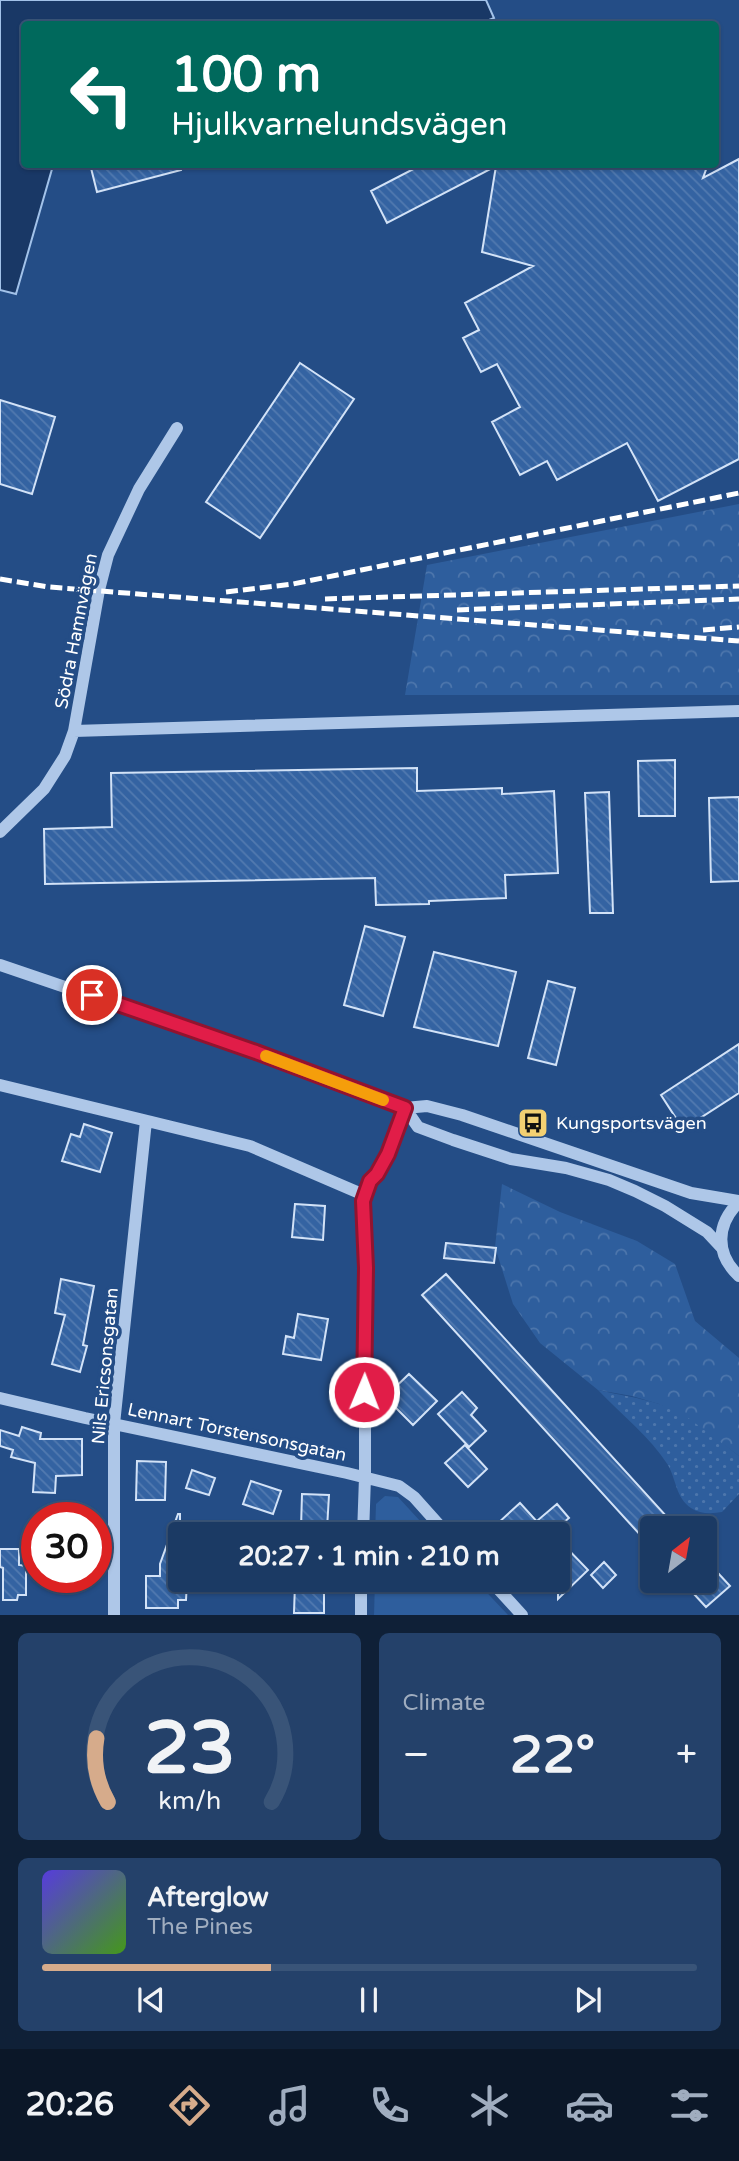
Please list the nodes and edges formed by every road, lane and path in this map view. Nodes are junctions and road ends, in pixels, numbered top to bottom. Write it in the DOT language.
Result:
graph roads {
  1 [pos="177,428"];
  2 [pos="739,711"];
  3 [pos="74,731"];
  4 [pos="0,832"];
  5 [pos="0,965"];
  6 [pos="0,1085"];
  7 [pos="405,1108"];
  8 [pos="146,1121"];
  9 [pos="364,1195"];
  10 [pos="739,1201"];
  11 [pos="722,1247"];
  12 [pos="739,1276"];
  13 [pos="0,1398"];
  14 [pos="114,1424"];
  15 [pos="365,1477"];
  16 [pos="363,1522"];
  17 [pos="436,1522"];
  18 [pos="361,1592"];
  19 [pos="501,1592"];
  20 [pos="114,1615"];
  21 [pos="361,1615"];
  22 [pos="522,1615"];
  1 -- 3 [label="street, Södra Hamnvägen"];
  2 -- 3 [label="street"];
  3 -- 4 [label="street, Södra Hamnvägen"];
  5 -- 7 [label="street"];
  6 -- 8 [label="street"];
  7 -- 9 [label="street"];
  7 -- 10 [label="street"];
  7 -- 11 [label="street"];
  8 -- 9 [label="street"];
  8 -- 14 [label="street, Nils Ericsonsgatan"];
  9 -- 15 [label="street"];
  10 -- 11 [label="street"];
  11 -- 12 [label="street"];
  13 -- 14 [label="street, Lennart Torstensonsgatan"];
  14 -- 15 [label="street, Lennart Torstensonsgatan"];
  14 -- 20 [label="street, Nils Ericsonsgatan"];
  15 -- 16 [label="street"];
  15 -- 17 [label="street, Lennart Torstensonsgatan"];
  18 -- 21 [label="street"];
  19 -- 22 [label="street"];
}
